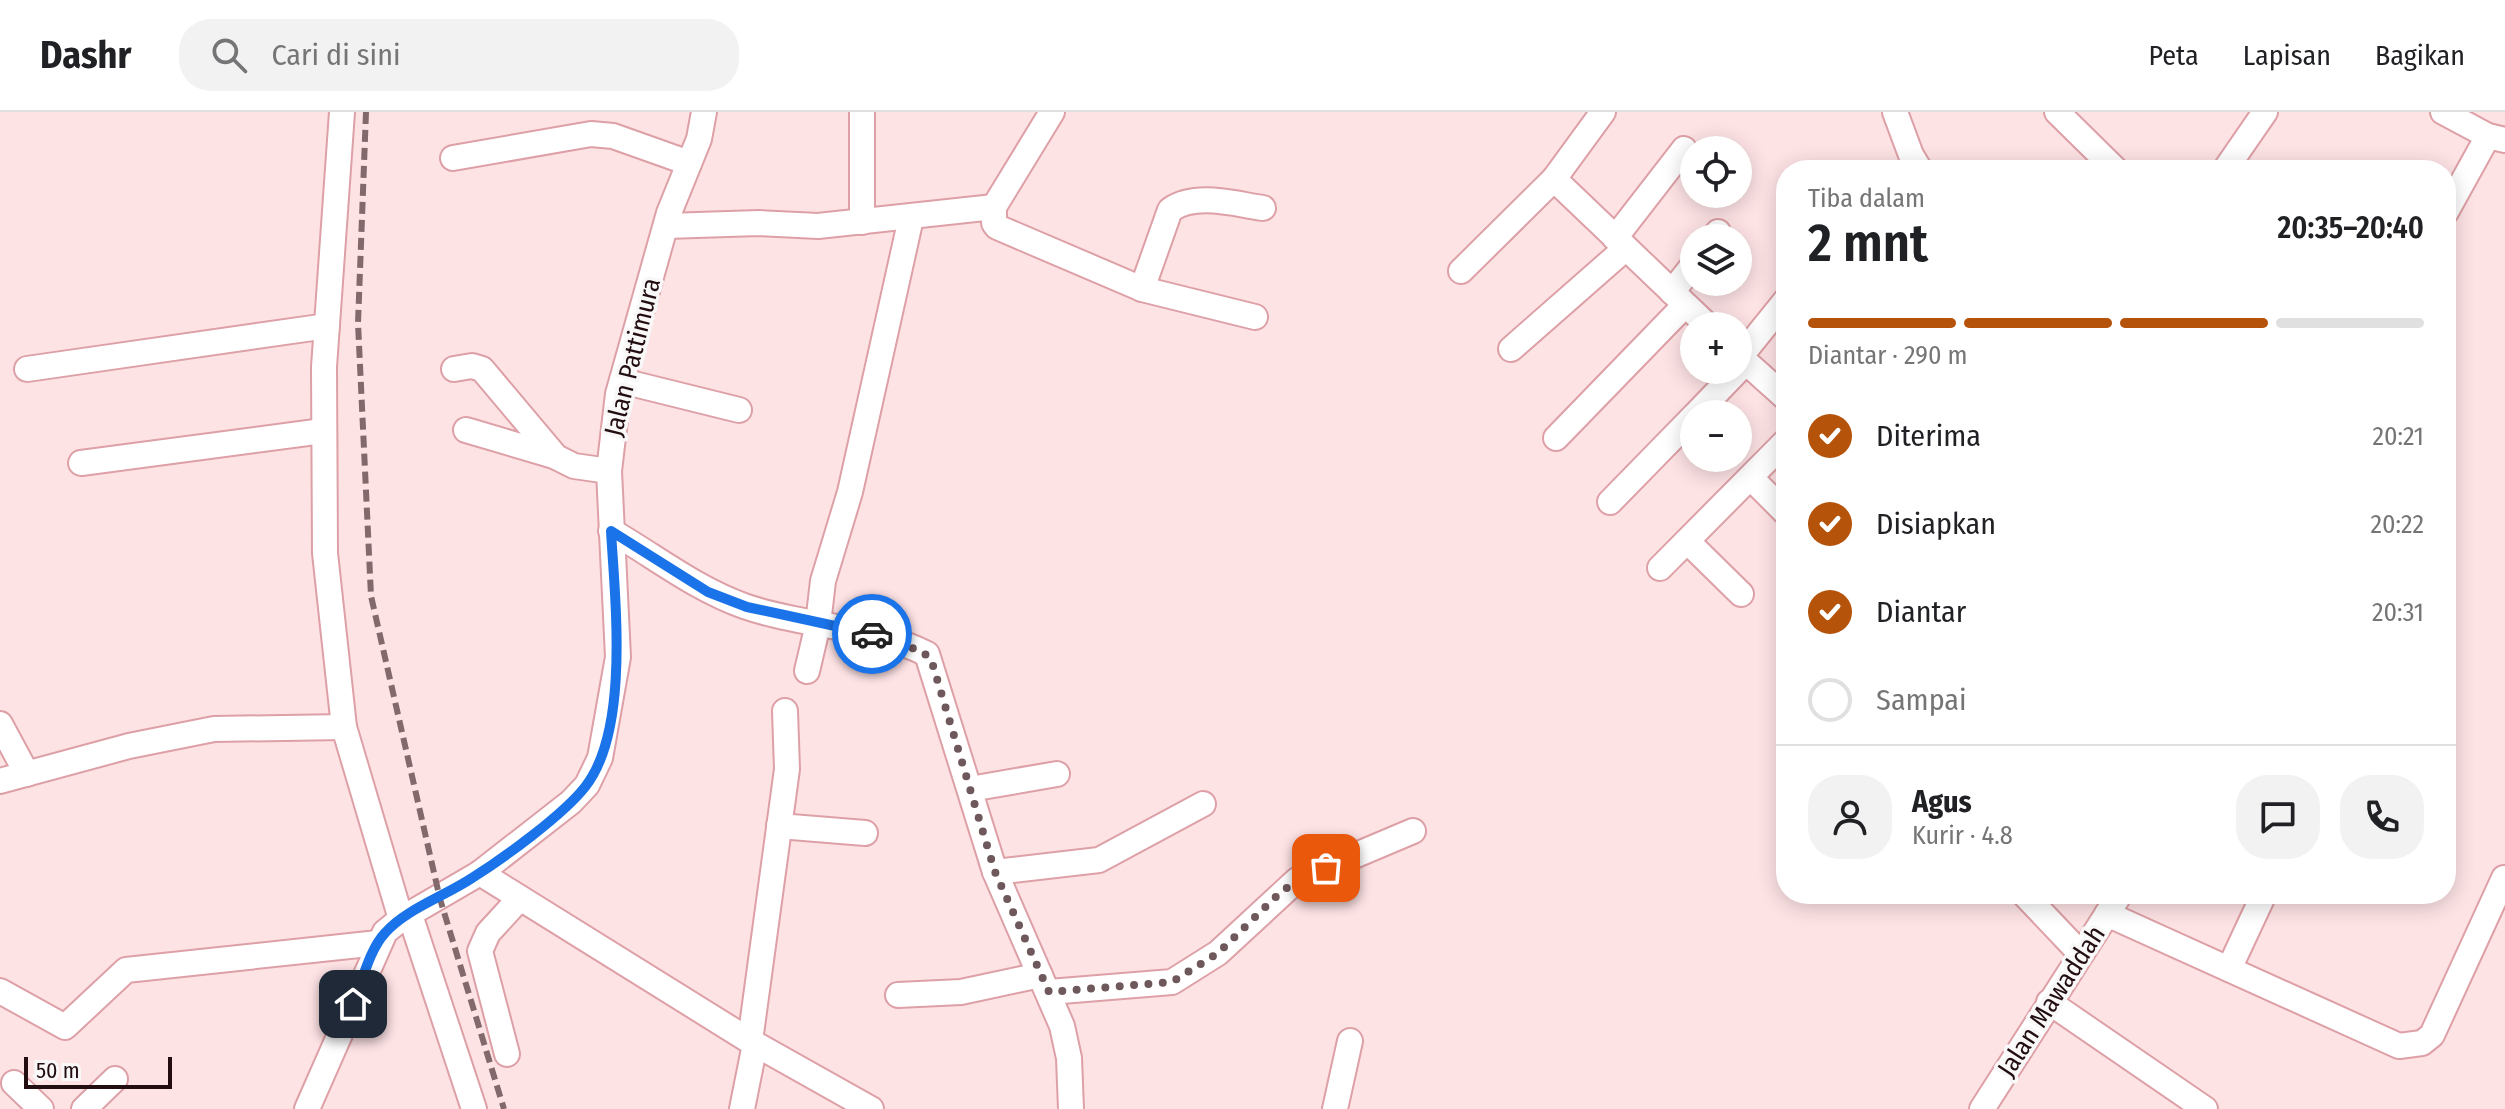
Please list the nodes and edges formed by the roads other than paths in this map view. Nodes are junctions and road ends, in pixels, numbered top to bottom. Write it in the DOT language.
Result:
graph roads {
  1 [pos="342,112"];
  2 [pos="704,112"];
  3 [pos="862,112"];
  4 [pos="1052,112"];
  5 [pos="1603,112"];
  6 [pos="1895,112"];
  7 [pos="2057,112"];
  8 [pos="2265,112"];
  9 [pos="2443,112"];
  10 [pos="2497,138"];
  11 [pos="1680,155"];
  12 [pos="453,158"];
  13 [pos="1914,160"];
  14 [pos="2106,160"];
  15 [pos="2232,160"];
  16 [pos="689,163"];
  17 [pos="1554,179"];
  18 [pos="2456,197"];
  19 [pos="994,207"];
  20 [pos="1263,208"];
  21 [pos="911,218"];
  22 [pos="862,222"];
  23 [pos="666,226"];
  24 [pos="1620,243"];
  25 [pos="1461,271"];
  26 [pos="1142,289"];
  27 [pos="1680,294"];
  28 [pos="1678,298"];
  29 [pos="1693,312"];
  30 [pos="1776,313"];
  31 [pos="1255,317"];
  32 [pos="327,326"];
  33 [pos="1752,344"];
  34 [pos="1511,349"];
  35 [pos="1752,368"];
  36 [pos="27,369"];
  37 [pos="454,369"];
  38 [pos="622,381"];
  39 [pos="1720,384"];
  40 [pos="1776,389"];
  41 [pos="1707,400"];
  42 [pos="739,410"];
  43 [pos="466,430"];
  44 [pos="1680,430"];
  45 [pos="323,431"];
  46 [pos="1556,438"];
  47 [pos="1776,452"];
  48 [pos="556,457"];
  49 [pos="81,463"];
  50 [pos="609,471"];
  51 [pos="1751,478"];
  52 [pos="1610,502"];
  53 [pos="1776,503"];
  54 [pos="611,531"];
  55 [pos="1687,541"];
  56 [pos="1660,568"];
  57 [pos="1741,594"];
  58 [pos="818,624"];
  59 [pos="807,671"];
  60 [pos="785,711"];
  61 [pos="0,724"];
  62 [pos="344,727"];
  63 [pos="27,774"];
  64 [pos="1057,774"];
  65 [pos="0,781"];
  66 [pos="970,789"];
  67 [pos="1203,804"];
  68 [pos="779,826"];
  69 [pos="1413,831"];
  70 [pos="865,833"];
  71 [pos="995,872"];
  72 [pos="480,873"];
  73 [pos="2504,878"];
  74 [pos="520,898"];
  75 [pos="2033,904"];
  76 [pos="2114,904"];
  77 [pos="2259,904"];
  78 [pos="405,917"];
  79 [pos="378,943"];
  80 [pos="2079,952"];
  81 [pos="2229,969"];
  82 [pos="1045,983"];
  83 [pos="0,991"];
  84 [pos="898,995"];
  85 [pos="2049,1002"];
  86 [pos="1350,1041"];
  87 [pos="753,1043"];
  88 [pos="507,1054"];
  89 [pos="115,1079"];
  90 [pos="14,1083"];
  91 [pos="41,1109"];
  92 [pos="84,1109"];
  93 [pos="307,1109"];
  94 [pos="474,1109"];
  95 [pos="742,1109"];
  96 [pos="871,1109"];
  97 [pos="1071,1109"];
  98 [pos="1335,1109"];
  99 [pos="1982,1109"];
  100 [pos="2205,1109"];
  1 -- 32 [label="street"];
  2 -- 16 [label="street, Jalan Pattimura"];
  3 -- 22 [label="street"];
  4 -- 19 [label="street"];
  5 -- 17 [label="street"];
  6 -- 13 [label="street"];
  7 -- 14 [label="street"];
  8 -- 15 [label="street"];
  9 -- 10 [label="street"];
  10 -- 18 [label="street"];
  11 -- 24 [label="street"];
  12 -- 16 [label="street"];
  16 -- 23 [label="street, Jalan Pattimura"];
  17 -- 24 [label="street"];
  17 -- 25 [label="street"];
  19 -- 21 [label="street"];
  19 -- 26 [label="street"];
  20 -- 26 [label="street"];
  21 -- 22 [label="street"];
  21 -- 58 [label="street"];
  22 -- 23 [label="street"];
  23 -- 38 [label="street, Jalan Pattimura"];
  24 -- 28 [label="street"];
  24 -- 34 [label="street"];
  26 -- 31 [label="street"];
  27 -- 28 [label="street"];
  28 -- 29 [label="street"];
  28 -- 46 [label="street"];
  30 -- 33 [label="street"];
  32 -- 36 [label="street"];
  32 -- 45 [label="street"];
  35 -- 40 [label="street"];
  37 -- 48 [label="street"];
  38 -- 42 [label="street"];
  38 -- 50 [label="street, Jalan Pattimura"];
  39 -- 41 [label="street"];
  43 -- 48 [label="street"];
  44 -- 52 [label="street"];
  45 -- 49 [label="street"];
  45 -- 62 [label="street"];
  47 -- 51 [label="street"];
  48 -- 50 [label="street"];
  50 -- 54 [label="street, Jalan Pattimura"];
  51 -- 53 [label="street"];
  51 -- 55 [label="street"];
  54 -- 58 [label="street"];
  54 -- 72 [label="street, Jalan Pattimura"];
  55 -- 56 [label="street"];
  55 -- 57 [label="street"];
  58 -- 59 [label="street"];
  58 -- 66 [label="street"];
  60 -- 68 [label="street"];
  61 -- 63 [label="street"];
  62 -- 63 [label="street"];
  62 -- 78 [label="street"];
  63 -- 65 [label="street"];
  64 -- 66 [label="street"];
  66 -- 71 [label="street"];
  67 -- 71 [label="street"];
  68 -- 70 [label="street"];
  68 -- 87 [label="street"];
  69 -- 82 [label="street"];
  71 -- 82 [label="street"];
  72 -- 74 [label="street"];
  72 -- 78 [label="street, Jalan Pattimura"];
  73 -- 81 [label="street"];
  74 -- 87 [label="street"];
  74 -- 88 [label="street"];
  75 -- 80 [label="street"];
  76 -- 80 [label="street, Jalan Mawaddah"];
  76 -- 81 [label="street"];
  77 -- 81 [label="street"];
  78 -- 79 [label="street, Jalan Pattimura"];
  78 -- 94 [label="street"];
  79 -- 83 [label="street"];
  79 -- 93 [label="street, Jalan Pattimura"];
  80 -- 85 [label="street, Jalan Mawaddah"];
  82 -- 84 [label="street"];
  82 -- 97 [label="street"];
  85 -- 99 [label="street, Jalan Mawaddah"];
  85 -- 100 [label="street"];
  86 -- 98 [label="street"];
  87 -- 95 [label="street"];
  87 -- 96 [label="street"];
  89 -- 92 [label="street"];
  90 -- 91 [label="street"];
}
